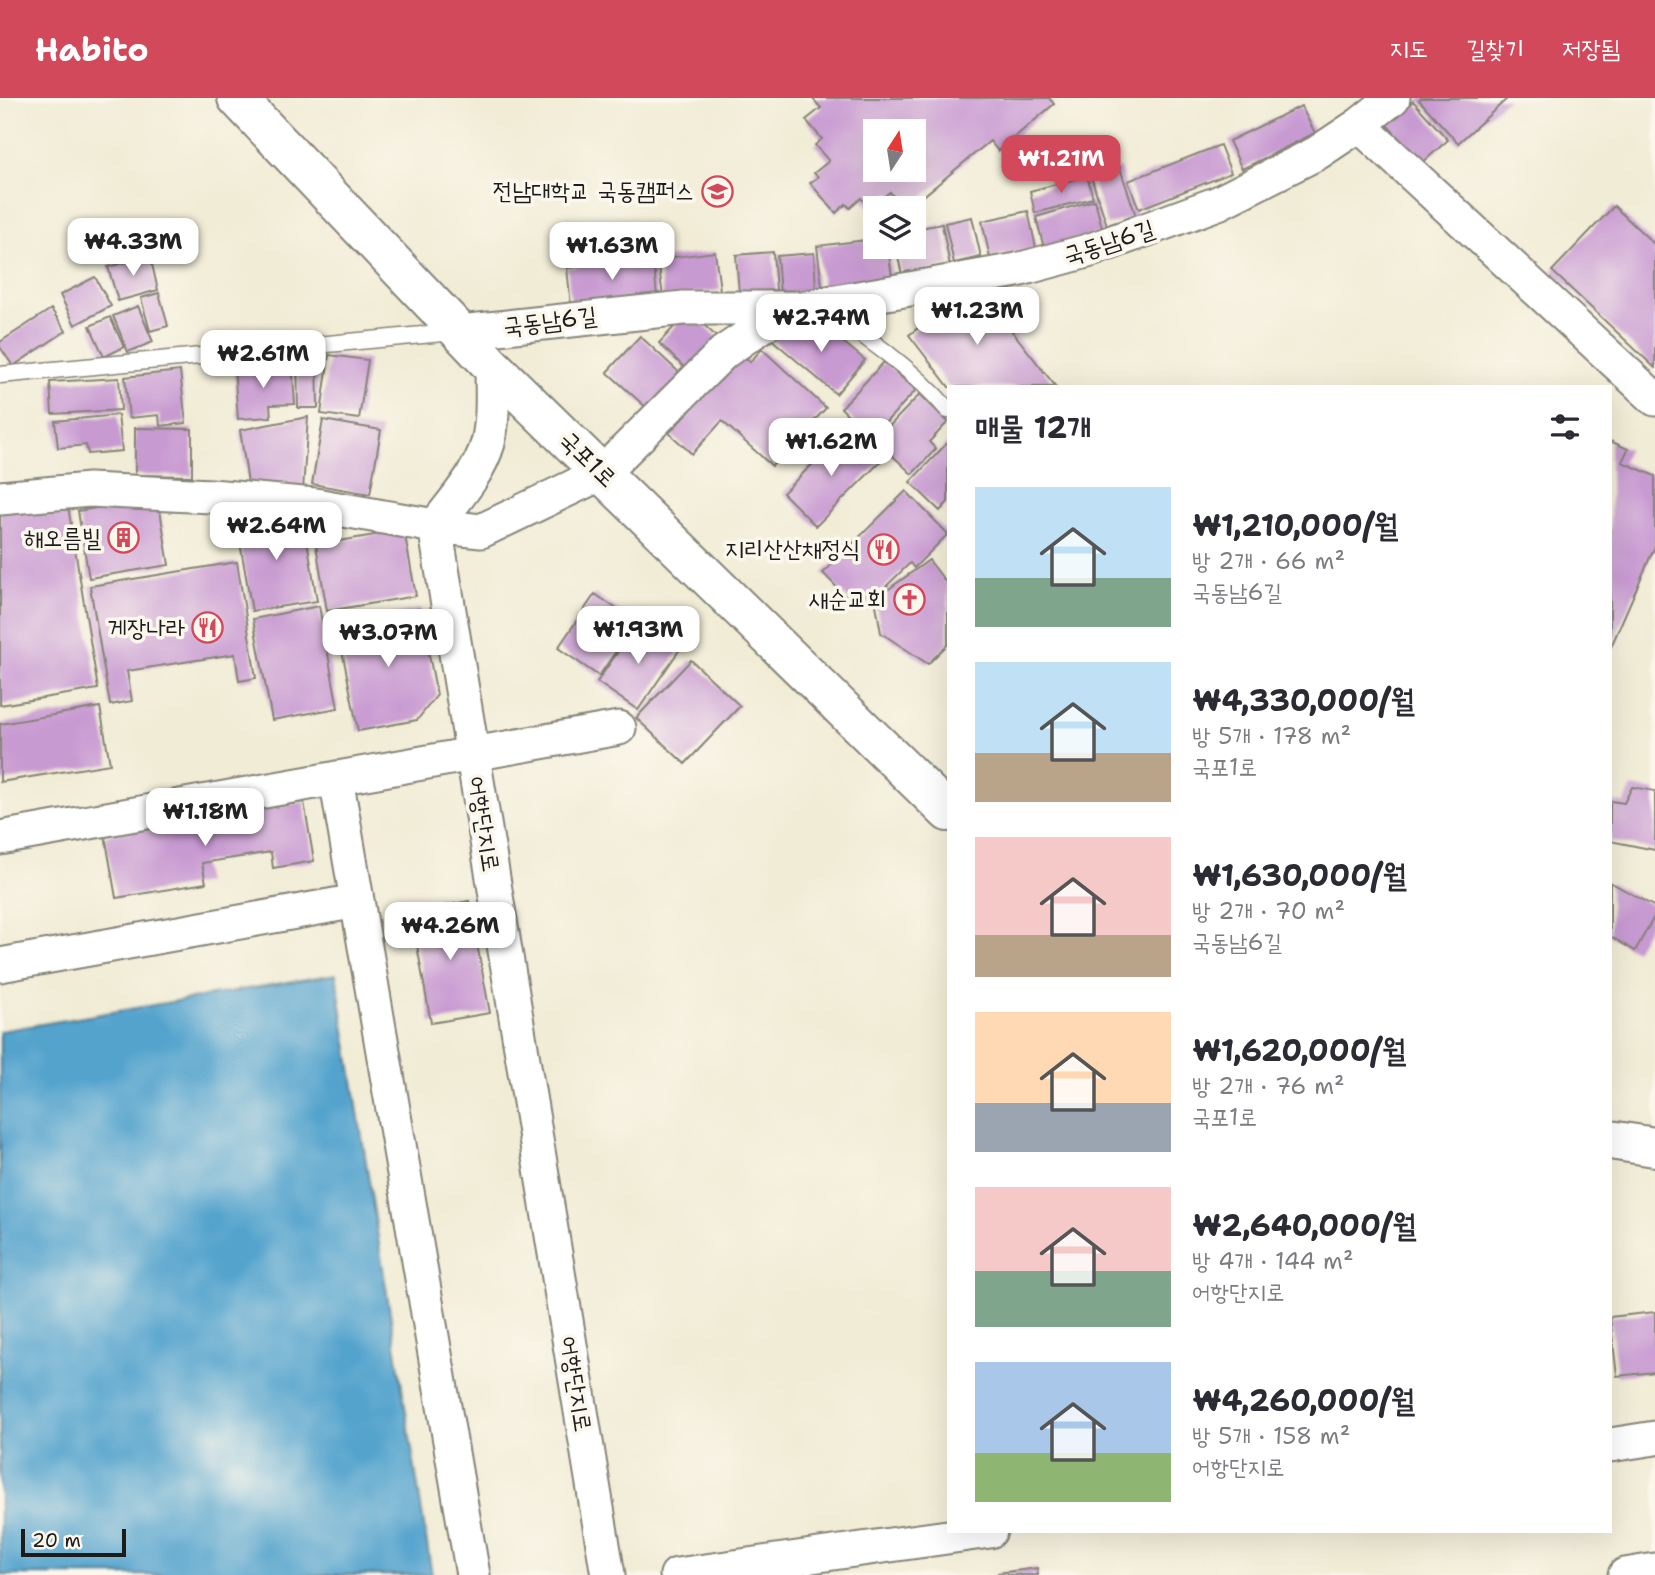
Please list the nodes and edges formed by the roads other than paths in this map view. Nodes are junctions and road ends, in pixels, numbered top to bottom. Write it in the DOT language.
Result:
graph roads {
  1 [pos="237,98"];
  2 [pos="1393,98"];
  3 [pos="1359,125"];
  4 [pos="818,305"];
  5 [pos="460,332"];
  6 [pos="492,366"];
  7 [pos="0,375"];
  8 [pos="1655,399"];
  9 [pos="947,409"];
  10 [pos="601,473"];
  11 [pos="0,498"];
  12 [pos="435,526"];
  13 [pos="619,727"];
  14 [pos="472,754"];
  15 [pos="336,778"];
  16 [pos="947,810"];
  17 [pos="0,838"];
  18 [pos="357,901"];
  19 [pos="0,965"];
  20 [pos="1612,1140"];
  21 [pos="1655,1147"];
  22 [pos="1655,1438"];
  23 [pos="1612,1445"];
  24 [pos="976,1533"];
  25 [pos="1655,1570"];
  26 [pos="473,1575"];
  27 [pos="608,1575"];
  28 [pos="677,1575"];
  29 [pos="1625,1575"];
  1 -- 5 [label="street, 국포1로"];
  2 -- 3 [label="street, 국동남6길"];
  3 -- 4 [label="street, 국동남6길"];
  3 -- 8 [label="street"];
  4 -- 5 [label="street, 국동남6길"];
  4 -- 9 [label="lane"];
  4 -- 10 [label="street"];
  5 -- 6 [label="street, 국포1로"];
  5 -- 7 [label="lane"];
  6 -- 10 [label="street, 국포1로"];
  6 -- 12 [label="street"];
  10 -- 12 [label="street"];
  10 -- 16 [label="street, 국포1로"];
  11 -- 12 [label="street"];
  12 -- 14 [label="street"];
  13 -- 14 [label="street"];
  14 -- 15 [label="street, 어항단지로"];
  14 -- 27 [label="street, 어항단지로"];
  15 -- 17 [label="street, 어항단지로"];
  15 -- 18 [label="street"];
  18 -- 19 [label="street"];
  18 -- 26 [label="street"];
  20 -- 21 [label="street"];
  22 -- 23 [label="street"];
  24 -- 28 [label="street"];
  25 -- 29 [label="street"];
}
